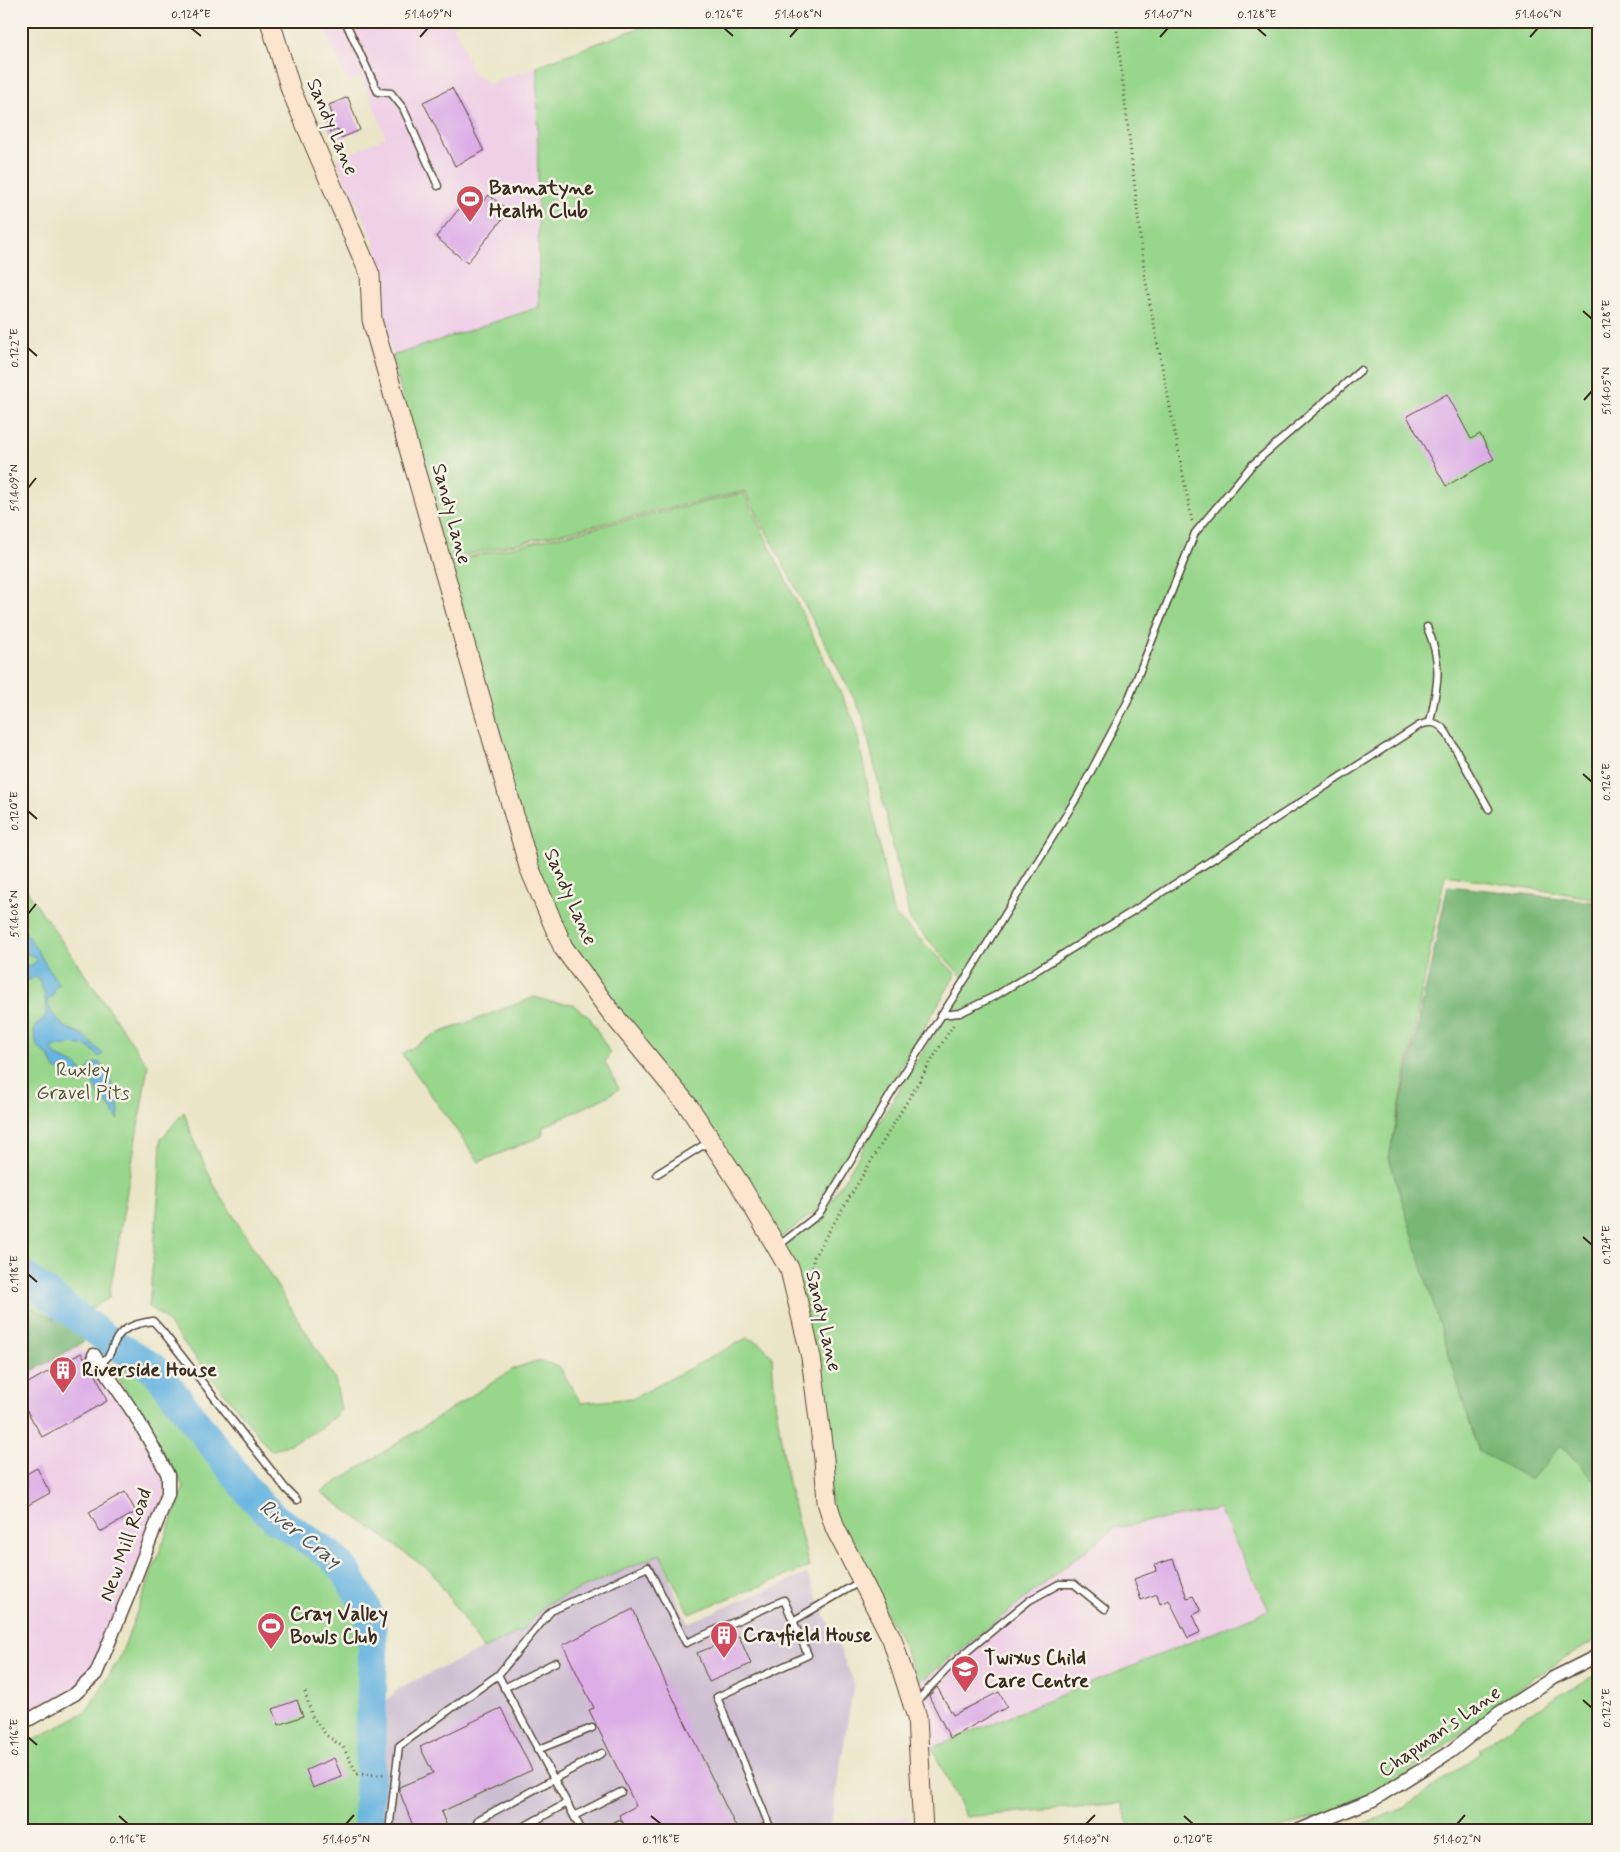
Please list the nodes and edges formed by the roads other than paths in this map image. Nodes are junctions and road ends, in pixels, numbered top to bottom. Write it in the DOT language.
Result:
graph roads {
  1 [pos="270,21"];
  2 [pos="345,21"];
  3 [pos="438,186"];
  4 [pos="1361,370"];
  5 [pos="1428,627"];
  6 [pos="1430,722"];
  7 [pos="1488,809"];
  8 [pos="941,1015"];
  9 [pos="711,1140"];
  10 [pos="657,1174"];
  11 [pos="776,1248"];
  12 [pos="101,1358"];
  13 [pos="297,1500"];
  14 [pos="862,1581"];
  15 [pos="1105,1609"];
  16 [pos="793,1622"];
  17 [pos="1599,1655"];
  18 [pos="556,1662"];
  19 [pos="498,1675"];
  20 [pos="504,1688"];
  21 [pos="913,1704"];
  22 [pos="21,1706"];
  23 [pos="25,1722"];
  24 [pos="592,1728"];
  25 [pos="537,1750"];
  26 [pos="602,1753"];
  27 [pos="553,1779"];
  28 [pos="620,1792"];
  29 [pos="567,1803"];
  30 [pos="574,1816"];
  31 [pos="536,1820"];
  32 [pos="619,1824"];
  33 [pos="769,1828"];
  34 [pos="389,1831"];
  35 [pos="480,1831"];
  36 [pos="516,1831"];
  37 [pos="541,1831"];
  38 [pos="582,1831"];
  39 [pos="606,1831"];
  40 [pos="757,1831"];
  41 [pos="923,1831"];
  42 [pos="1297,1831"];
  1 -- 9 [label="street, Sandy Lane"];
  2 -- 3 [label="lane"];
  4 -- 8 [label="lane"];
  5 -- 6 [label="lane"];
  6 -- 7 [label="lane"];
  6 -- 8 [label="lane"];
  8 -- 11 [label="lane"];
  9 -- 10 [label="lane"];
  9 -- 11 [label="street, Sandy Lane"];
  11 -- 14 [label="street, Sandy Lane"];
  12 -- 13 [label="lane"];
  12 -- 23 [label="street, New Mill Road"];
  14 -- 16 [label="lane"];
  14 -- 21 [label="street, Sandy Lane"];
  15 -- 21 [label="lane"];
  16 -- 19 [label="lane"];
  16 -- 33 [label="lane"];
  17 -- 42 [label="street, Chapman's Lane"];
  18 -- 20 [label="lane"];
  19 -- 20 [label="lane"];
  19 -- 34 [label="lane"];
  20 -- 25 [label="lane"];
  21 -- 41 [label="street, Sandy Lane"];
  22 -- 23 [label="lane"];
  24 -- 25 [label="lane"];
  25 -- 27 [label="lane"];
  26 -- 27 [label="lane"];
  27 -- 29 [label="lane"];
  27 -- 35 [label="lane"];
  28 -- 30 [label="lane"];
  29 -- 30 [label="lane"];
  29 -- 31 [label="lane"];
  30 -- 38 [label="lane"];
  31 -- 36 [label="lane"];
  31 -- 37 [label="lane"];
  32 -- 39 [label="lane"];
  33 -- 40 [label="lane"];
}
